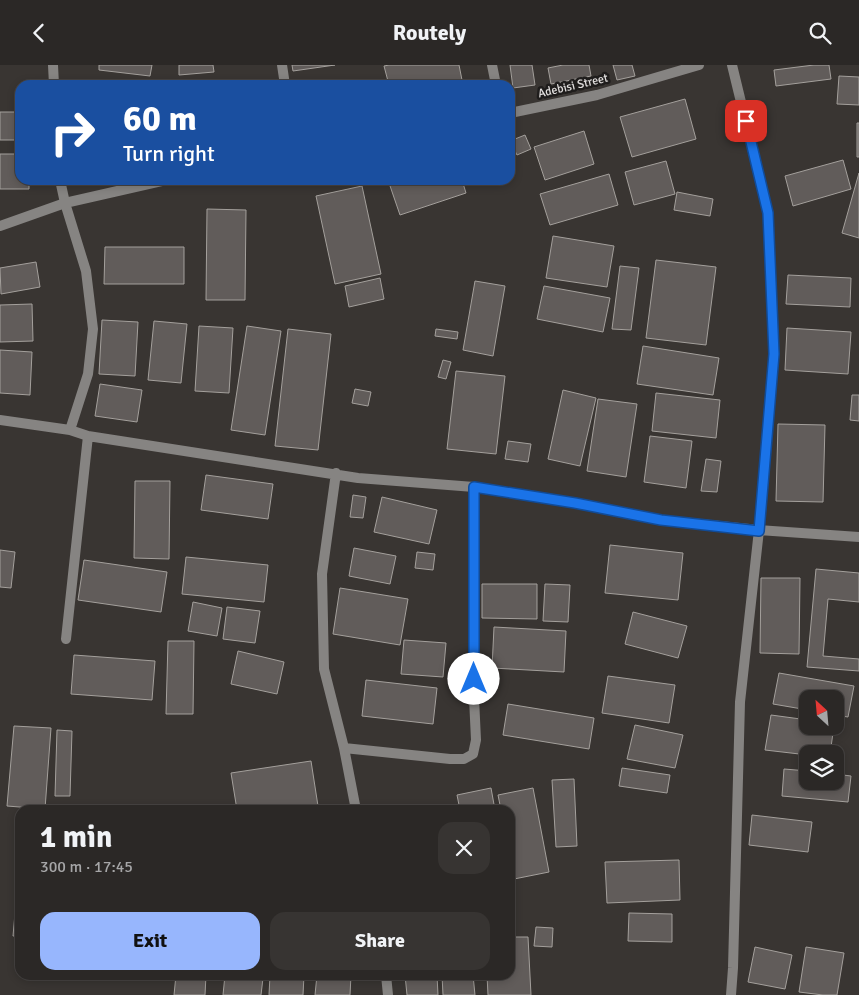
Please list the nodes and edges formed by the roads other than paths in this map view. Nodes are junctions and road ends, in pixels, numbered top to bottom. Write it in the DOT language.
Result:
graph roads {
  1 [pos="53,65"];
  2 [pos="282,65"];
  3 [pos="492,65"];
  4 [pos="699,65"];
  5 [pos="732,65"];
  6 [pos="54,80"];
  7 [pos="284,80"];
  8 [pos="495,80"];
  9 [pos="515,112"];
  10 [pos="61,185"];
  11 [pos="144,185"];
  12 [pos="65,203"];
  13 [pos="0,226"];
  14 [pos="0,420"];
  15 [pos="70,431"];
  16 [pos="88,436"];
  17 [pos="336,473"];
  18 [pos="474,487"];
  19 [pos="759,531"];
  20 [pos="859,537"];
  21 [pos="66,639"];
  22 [pos="344,748"];
  23 [pos="355,805"];
  24 [pos="386,980"];
  25 [pos="388,995"];
  26 [pos="731,995"];
  1 -- 6 [label="street"];
  2 -- 7 [label="street"];
  3 -- 8 [label="street"];
  4 -- 9 [label="street, Adebisi Street"];
  5 -- 19 [label="street"];
  10 -- 12 [label="street"];
  11 -- 12 [label="street"];
  12 -- 13 [label="street"];
  12 -- 15 [label="street"];
  14 -- 15 [label="street"];
  15 -- 16 [label="street"];
  16 -- 17 [label="street"];
  16 -- 21 [label="street"];
  17 -- 18 [label="street"];
  17 -- 22 [label="street"];
  18 -- 19 [label="street"];
  18 -- 22 [label="street"];
  19 -- 20 [label="street"];
  19 -- 26 [label="street"];
  22 -- 23 [label="street"];
  24 -- 25 [label="street"];
}
